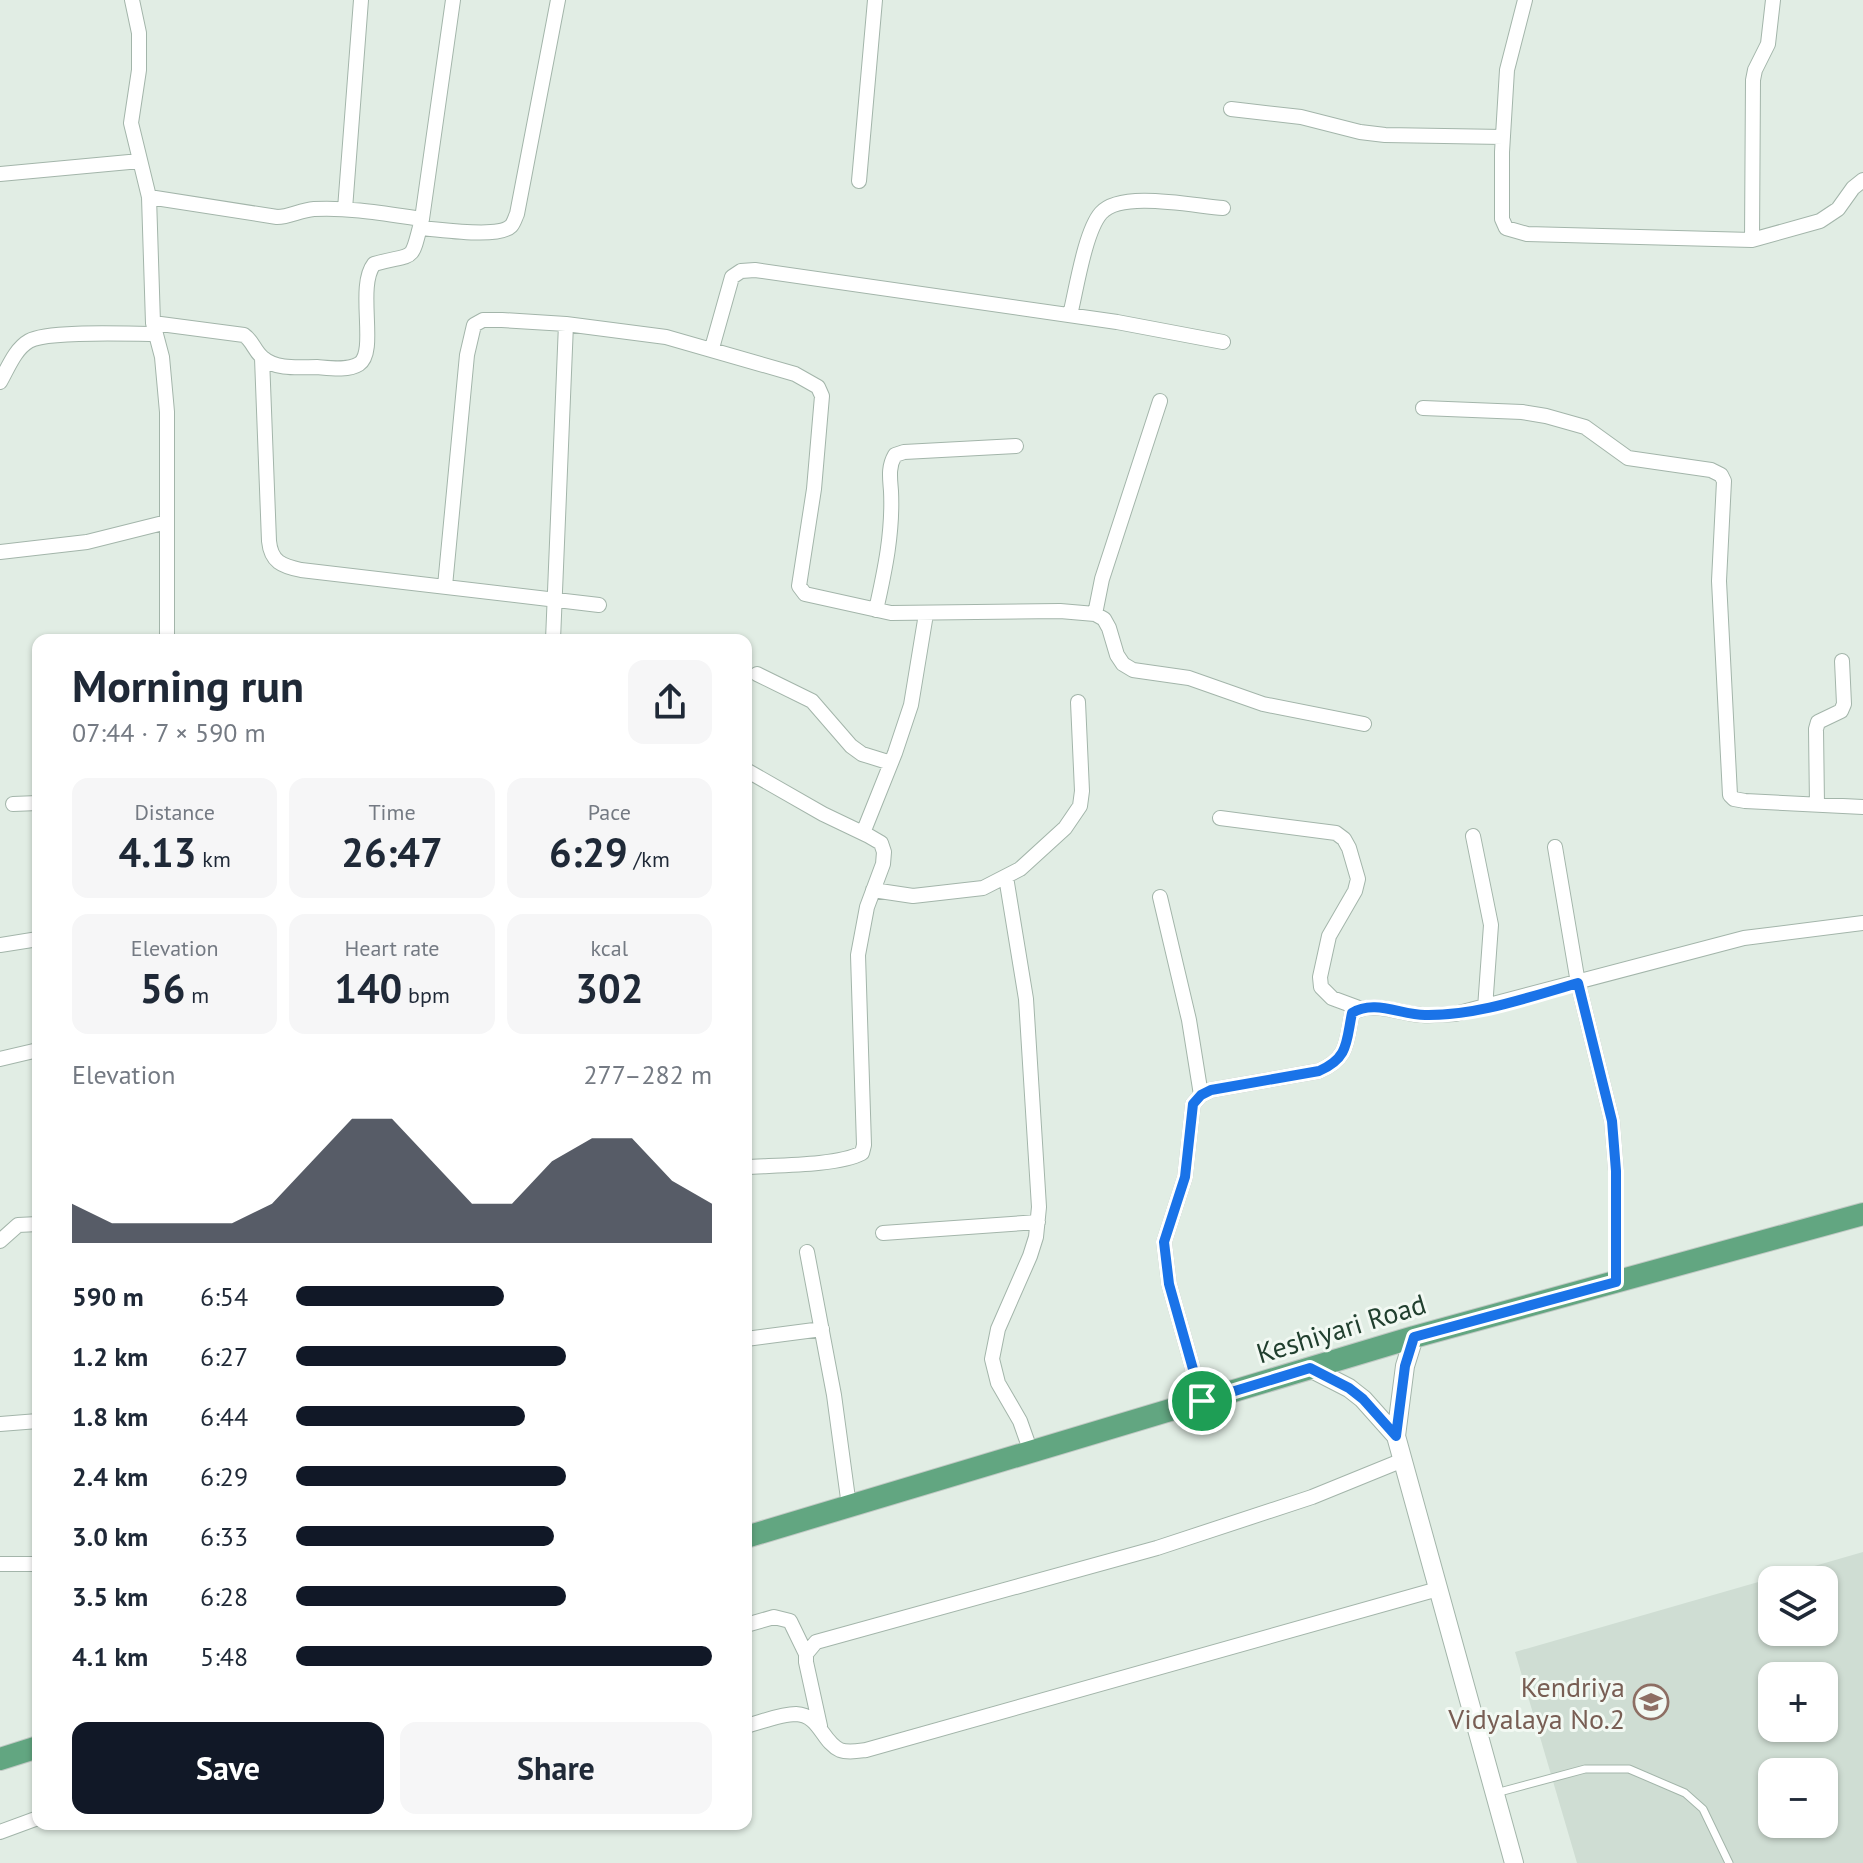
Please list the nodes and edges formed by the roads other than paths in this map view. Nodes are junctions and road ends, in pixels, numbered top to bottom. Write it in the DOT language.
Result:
graph roads {
  1 [pos="132,0"];
  2 [pos="361,0"];
  3 [pos="453,0"];
  4 [pos="558,0"];
  5 [pos="875,0"];
  6 [pos="1525,0"];
  7 [pos="1773,0"];
  8 [pos="1231,109"];
  9 [pos="1503,137"];
  10 [pos="140,161"];
  11 [pos="0,174"];
  12 [pos="1863,180"];
  13 [pos="859,181"];
  14 [pos="149,197"];
  15 [pos="1223,208"];
  16 [pos="345,209"];
  17 [pos="421,223"];
  18 [pos="1752,240"];
  19 [pos="1070,315"];
  20 [pos="566,324"];
  21 [pos="155,329"];
  22 [pos="1223,342"];
  23 [pos="712,348"];
  24 [pos="262,358"];
  25 [pos="0,382"];
  26 [pos="1160,401"];
  27 [pos="1423,408"];
  28 [pos="1016,446"];
  29 [pos="167,522"];
  30 [pos="0,552"];
  31 [pos="445,586"];
  32 [pos="556,600"];
  33 [pos="599,605"];
  34 [pos="876,610"];
  35 [pos="926,614"];
  36 [pos="1095,614"];
  37 [pos="167,634"];
  38 [pos="553,634"];
  39 [pos="1842,661"];
  40 [pos="757,674"];
  41 [pos="1078,702"];
  42 [pos="1364,724"];
  43 [pos="891,763"];
  44 [pos="752,773"];
  45 [pos="32,803"];
  46 [pos="13,804"];
  47 [pos="1817,805"];
  48 [pos="1863,807"];
  49 [pos="1220,818"];
  50 [pos="863,833"];
  51 [pos="1473,836"];
  52 [pos="1555,847"];
  53 [pos="1006,877"];
  54 [pos="873,890"];
  55 [pos="1160,897"];
  56 [pos="1863,923"];
  57 [pos="32,940"];
  58 [pos="0,945"];
  59 [pos="1578,983"];
  60 [pos="1359,1008"];
  61 [pos="1485,1008"];
  62 [pos="32,1051"];
  63 [pos="0,1059"];
  64 [pos="1201,1095"];
  65 [pos="752,1167"];
  66 [pos="1863,1214"];
  67 [pos="1038,1222"];
  68 [pos="32,1224"];
  69 [pos="883,1233"];
  70 [pos="0,1241"];
  71 [pos="807,1252"];
  72 [pos="1616,1282"];
  73 [pos="822,1329"];
  74 [pos="1414,1337"];
  75 [pos="752,1338"];
  76 [pos="1310,1368"];
  77 [pos="1202,1401"];
  78 [pos="32,1421"];
  79 [pos="0,1424"];
  80 [pos="1396,1436"];
  81 [pos="1031,1452"];
  82 [pos="1403,1460"];
  83 [pos="849,1506"];
  84 [pos="752,1535"];
  85 [pos="0,1564"];
  86 [pos="32,1564"];
  87 [pos="1438,1589"];
  88 [pos="752,1623"];
  89 [pos="806,1654"];
  90 [pos="752,1724"];
  91 [pos="820,1728"];
  92 [pos="32,1749"];
  93 [pos="0,1759"];
  94 [pos="1494,1794"];
  95 [pos="32,1820"];
  96 [pos="0,1832"];
  97 [pos="1514,1863"];
  98 [pos="1729,1863"];
  1 -- 10 [label="street"];
  2 -- 16 [label="street"];
  3 -- 17 [label="street"];
  4 -- 17 [label="street"];
  5 -- 13 [label="street"];
  6 -- 9 [label="street"];
  7 -- 18 [label="street"];
  8 -- 9 [label="street"];
  9 -- 18 [label="street"];
  10 -- 11 [label="street"];
  10 -- 14 [label="street"];
  12 -- 18 [label="street"];
  14 -- 16 [label="street"];
  14 -- 21 [label="street"];
  15 -- 19 [label="street"];
  16 -- 17 [label="street"];
  17 -- 24 [label="street"];
  19 -- 22 [label="street"];
  19 -- 23 [label="street"];
  20 -- 23 [label="street"];
  20 -- 31 [label="street"];
  20 -- 32 [label="street"];
  21 -- 24 [label="street"];
  21 -- 25 [label="street"];
  21 -- 29 [label="street"];
  23 -- 34 [label="street"];
  24 -- 31 [label="street"];
  26 -- 36 [label="street"];
  27 -- 47 [label="street"];
  28 -- 34 [label="street"];
  29 -- 30 [label="street"];
  29 -- 37 [label="street"];
  31 -- 32 [label="street"];
  32 -- 33 [label="street"];
  32 -- 38 [label="street"];
  34 -- 35 [label="street"];
  35 -- 36 [label="street"];
  35 -- 43 [label="street"];
  36 -- 42 [label="street"];
  39 -- 47 [label="street"];
  40 -- 43 [label="street"];
  41 -- 53 [label="street"];
  43 -- 50 [label="street"];
  44 -- 50 [label="street"];
  45 -- 46 [label="street"];
  47 -- 48 [label="street"];
  49 -- 60 [label="street"];
  50 -- 54 [label="street"];
  51 -- 61 [label="street"];
  52 -- 59 [label="street"];
  53 -- 54 [label="street"];
  53 -- 67 [label="street"];
  54 -- 65 [label="street"];
  55 -- 64 [label="street"];
  56 -- 59 [label="street"];
  57 -- 58 [label="street"];
  59 -- 61 [label="street"];
  59 -- 72 [label="street"];
  60 -- 61 [label="street"];
  60 -- 64 [label="street"];
  62 -- 63 [label="street"];
  64 -- 77 [label="street"];
  66 -- 72 [label="main road, Keshiyari Road"];
  67 -- 69 [label="street"];
  67 -- 81 [label="street"];
  68 -- 70 [label="street"];
  71 -- 73 [label="street"];
  72 -- 74 [label="main road, Keshiyari Road"];
  73 -- 75 [label="street"];
  73 -- 83 [label="street"];
  74 -- 76 [label="main road, Keshiyari Road"];
  74 -- 80 [label="street"];
  76 -- 77 [label="main road, Keshiyari Road"];
  76 -- 80 [label="street"];
  77 -- 81 [label="main road, Keshiyari Road"];
  78 -- 79 [label="street"];
  80 -- 82 [label="street"];
  81 -- 83 [label="main road, Keshiyari Road"];
  82 -- 87 [label="street"];
  82 -- 89 [label="street"];
  83 -- 84 [label="main road, Keshiyari Road"];
  85 -- 86 [label="street"];
  87 -- 91 [label="street"];
  87 -- 94 [label="street"];
  88 -- 89 [label="street"];
  89 -- 91 [label="street"];
  90 -- 91 [label="street"];
  92 -- 93 [label="main road"];
  94 -- 97 [label="street"];
  94 -- 98 [label="lane"];
  95 -- 96 [label="street"];
}
